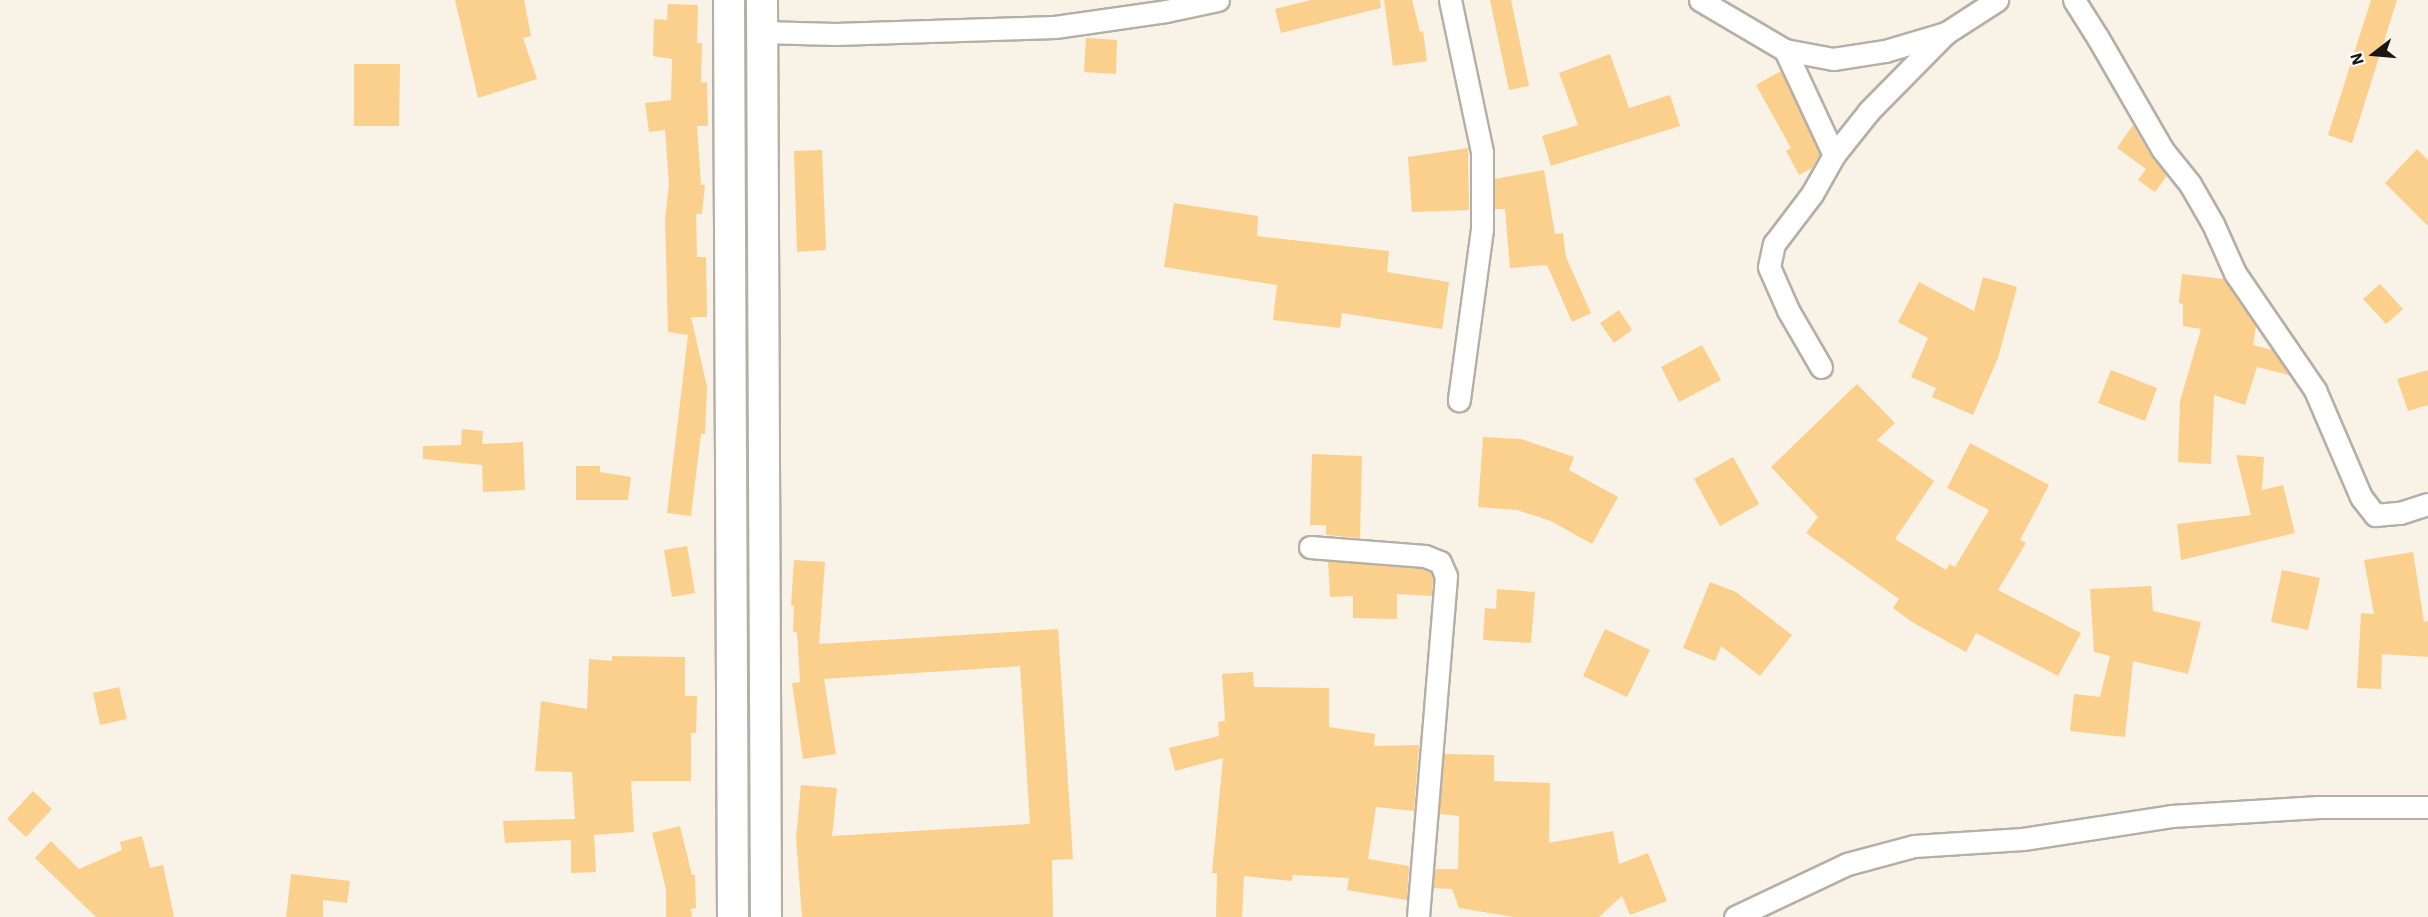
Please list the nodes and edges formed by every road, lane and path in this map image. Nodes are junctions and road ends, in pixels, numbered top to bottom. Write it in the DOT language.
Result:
graph roads {
  1 [pos="729,0"];
  2 [pos="762,0"];
  3 [pos="1218,0"];
  4 [pos="1450,0"];
  5 [pos="1700,0"];
  6 [pos="1997,0"];
  7 [pos="2074,0"];
  8 [pos="761,32"];
  9 [pos="1946,33"];
  10 [pos="1785,50"];
  11 [pos="1834,155"];
  12 [pos="1821,367"];
  13 [pos="1460,399"];
  14 [pos="2428,504"];
  15 [pos="732,527"];
  16 [pos="766,528"];
  17 [pos="1310,547"];
  18 [pos="2428,807"];
  19 [pos="733,917"];
  20 [pos="766,917"];
  21 [pos="1418,917"];
  22 [pos="1735,917"];
  1 -- 15 [label="main road"];
  2 -- 8 [label="main road"];
  3 -- 8 [label="street"];
  4 -- 13 [label="street"];
  5 -- 10 [label="street"];
  6 -- 9 [label="street"];
  7 -- 14 [label="street"];
  8 -- 16 [label="main road"];
  9 -- 10 [label="street"];
  9 -- 11 [label="street"];
  10 -- 11 [label="street"];
  11 -- 12 [label="street"];
  15 -- 16 [label="main road"];
  15 -- 19 [label="main road"];
  16 -- 20 [label="main road"];
  17 -- 21 [label="street"];
  18 -- 22 [label="street"];
}
